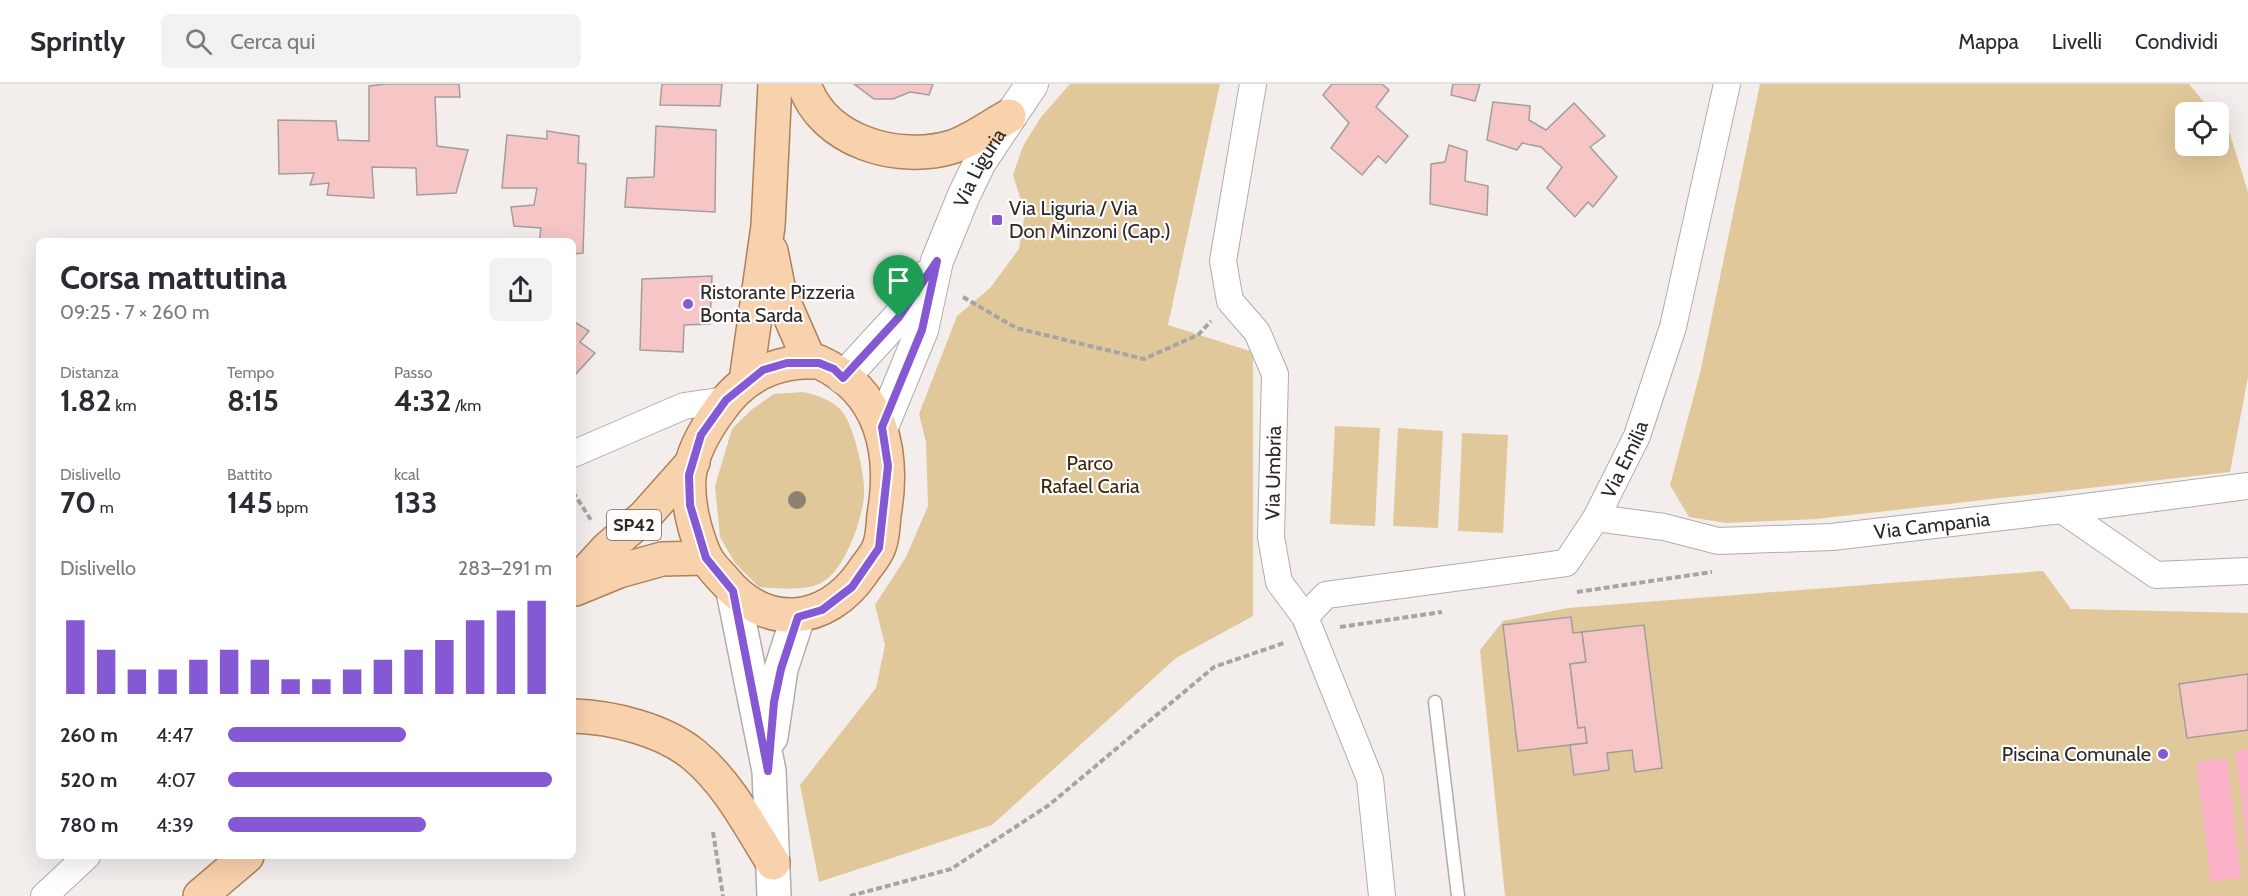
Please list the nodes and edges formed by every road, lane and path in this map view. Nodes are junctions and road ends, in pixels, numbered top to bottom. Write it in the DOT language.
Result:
graph roads {
  1 [pos="775,84"];
  2 [pos="804,84"];
  3 [pos="1032,84"];
  4 [pos="1253,84"];
  5 [pos="1727,84"];
  6 [pos="1009,116"];
  7 [pos="768,226"];
  8 [pos="937,261"];
  9 [pos="959,295"];
  10 [pos="1198,335"];
  11 [pos="810,362"];
  12 [pos="843,378"];
  13 [pos="736,391"];
  14 [pos="882,427"];
  15 [pos="576,453"];
  16 [pos="693,462"];
  17 [pos="2248,486"];
  18 [pos="576,497"];
  19 [pos="2062,510"];
  20 [pos="1596,518"];
  21 [pos="608,548"];
  22 [pos="706,558"];
  23 [pos="1714,571"];
  24 [pos="2248,571"];
  25 [pos="576,584"];
  26 [pos="576,586"];
  27 [pos="733,591"];
  28 [pos="1573,592"];
  29 [pos="1444,612"];
  30 [pos="798,617"];
  31 [pos="1305,617"];
  32 [pos="1338,628"];
  33 [pos="1289,641"];
  34 [pos="1435,702"];
  35 [pos="576,716"];
  36 [pos="768,771"];
  37 [pos="84,859"];
  38 [pos="243,859"];
  39 [pos="773,863"];
  40 [pos="44,896"];
  41 [pos="200,896"];
  42 [pos="774,896"];
  43 [pos="850,896"];
  44 [pos="1382,896"];
  45 [pos="1458,896"];
  1 -- 7 [label="main road"];
  2 -- 6 [label="main road"];
  3 -- 6 [label="street, Via Liguria"];
  4 -- 31 [label="street, Via Umbria"];
  5 -- 20 [label="street, Via Emilia"];
  6 -- 8 [label="street, Via Liguria"];
  7 -- 11 [label="main road"];
  7 -- 13 [label="main road"];
  8 -- 12 [label="street, Via Liguria"];
  8 -- 14 [label="street, Via Liguria"];
  9 -- 10 [label="path"];
  11 -- 12 [label="main road"];
  11 -- 13 [label="main road"];
  12 -- 14 [label="main road"];
  13 -- 15 [label="street"];
  13 -- 16 [label="main road"];
  14 -- 30 [label="main road"];
  16 -- 21 [label="main road, SP42"];
  16 -- 22 [label="main road"];
  17 -- 19 [label="street, Via Campania"];
  18 -- 21 [label="path"];
  19 -- 20 [label="street, Via Campania"];
  19 -- 24 [label="street"];
  20 -- 31 [label="street, Via Emilia"];
  21 -- 25 [label="main road, SP42"];
  22 -- 26 [label="main road, SP42"];
  22 -- 27 [label="main road"];
  23 -- 28 [label="path"];
  27 -- 30 [label="main road"];
  27 -- 36 [label="main road"];
  29 -- 32 [label="path"];
  30 -- 36 [label="main road"];
  31 -- 44 [label="street, Via Umbria"];
  33 -- 43 [label="path"];
  34 -- 45 [label="lane"];
  35 -- 39 [label="main road"];
  36 -- 39 [label="main road"];
  37 -- 40 [label="street"];
  38 -- 41 [label="main road"];
  39 -- 42 [label="main road"];
}
